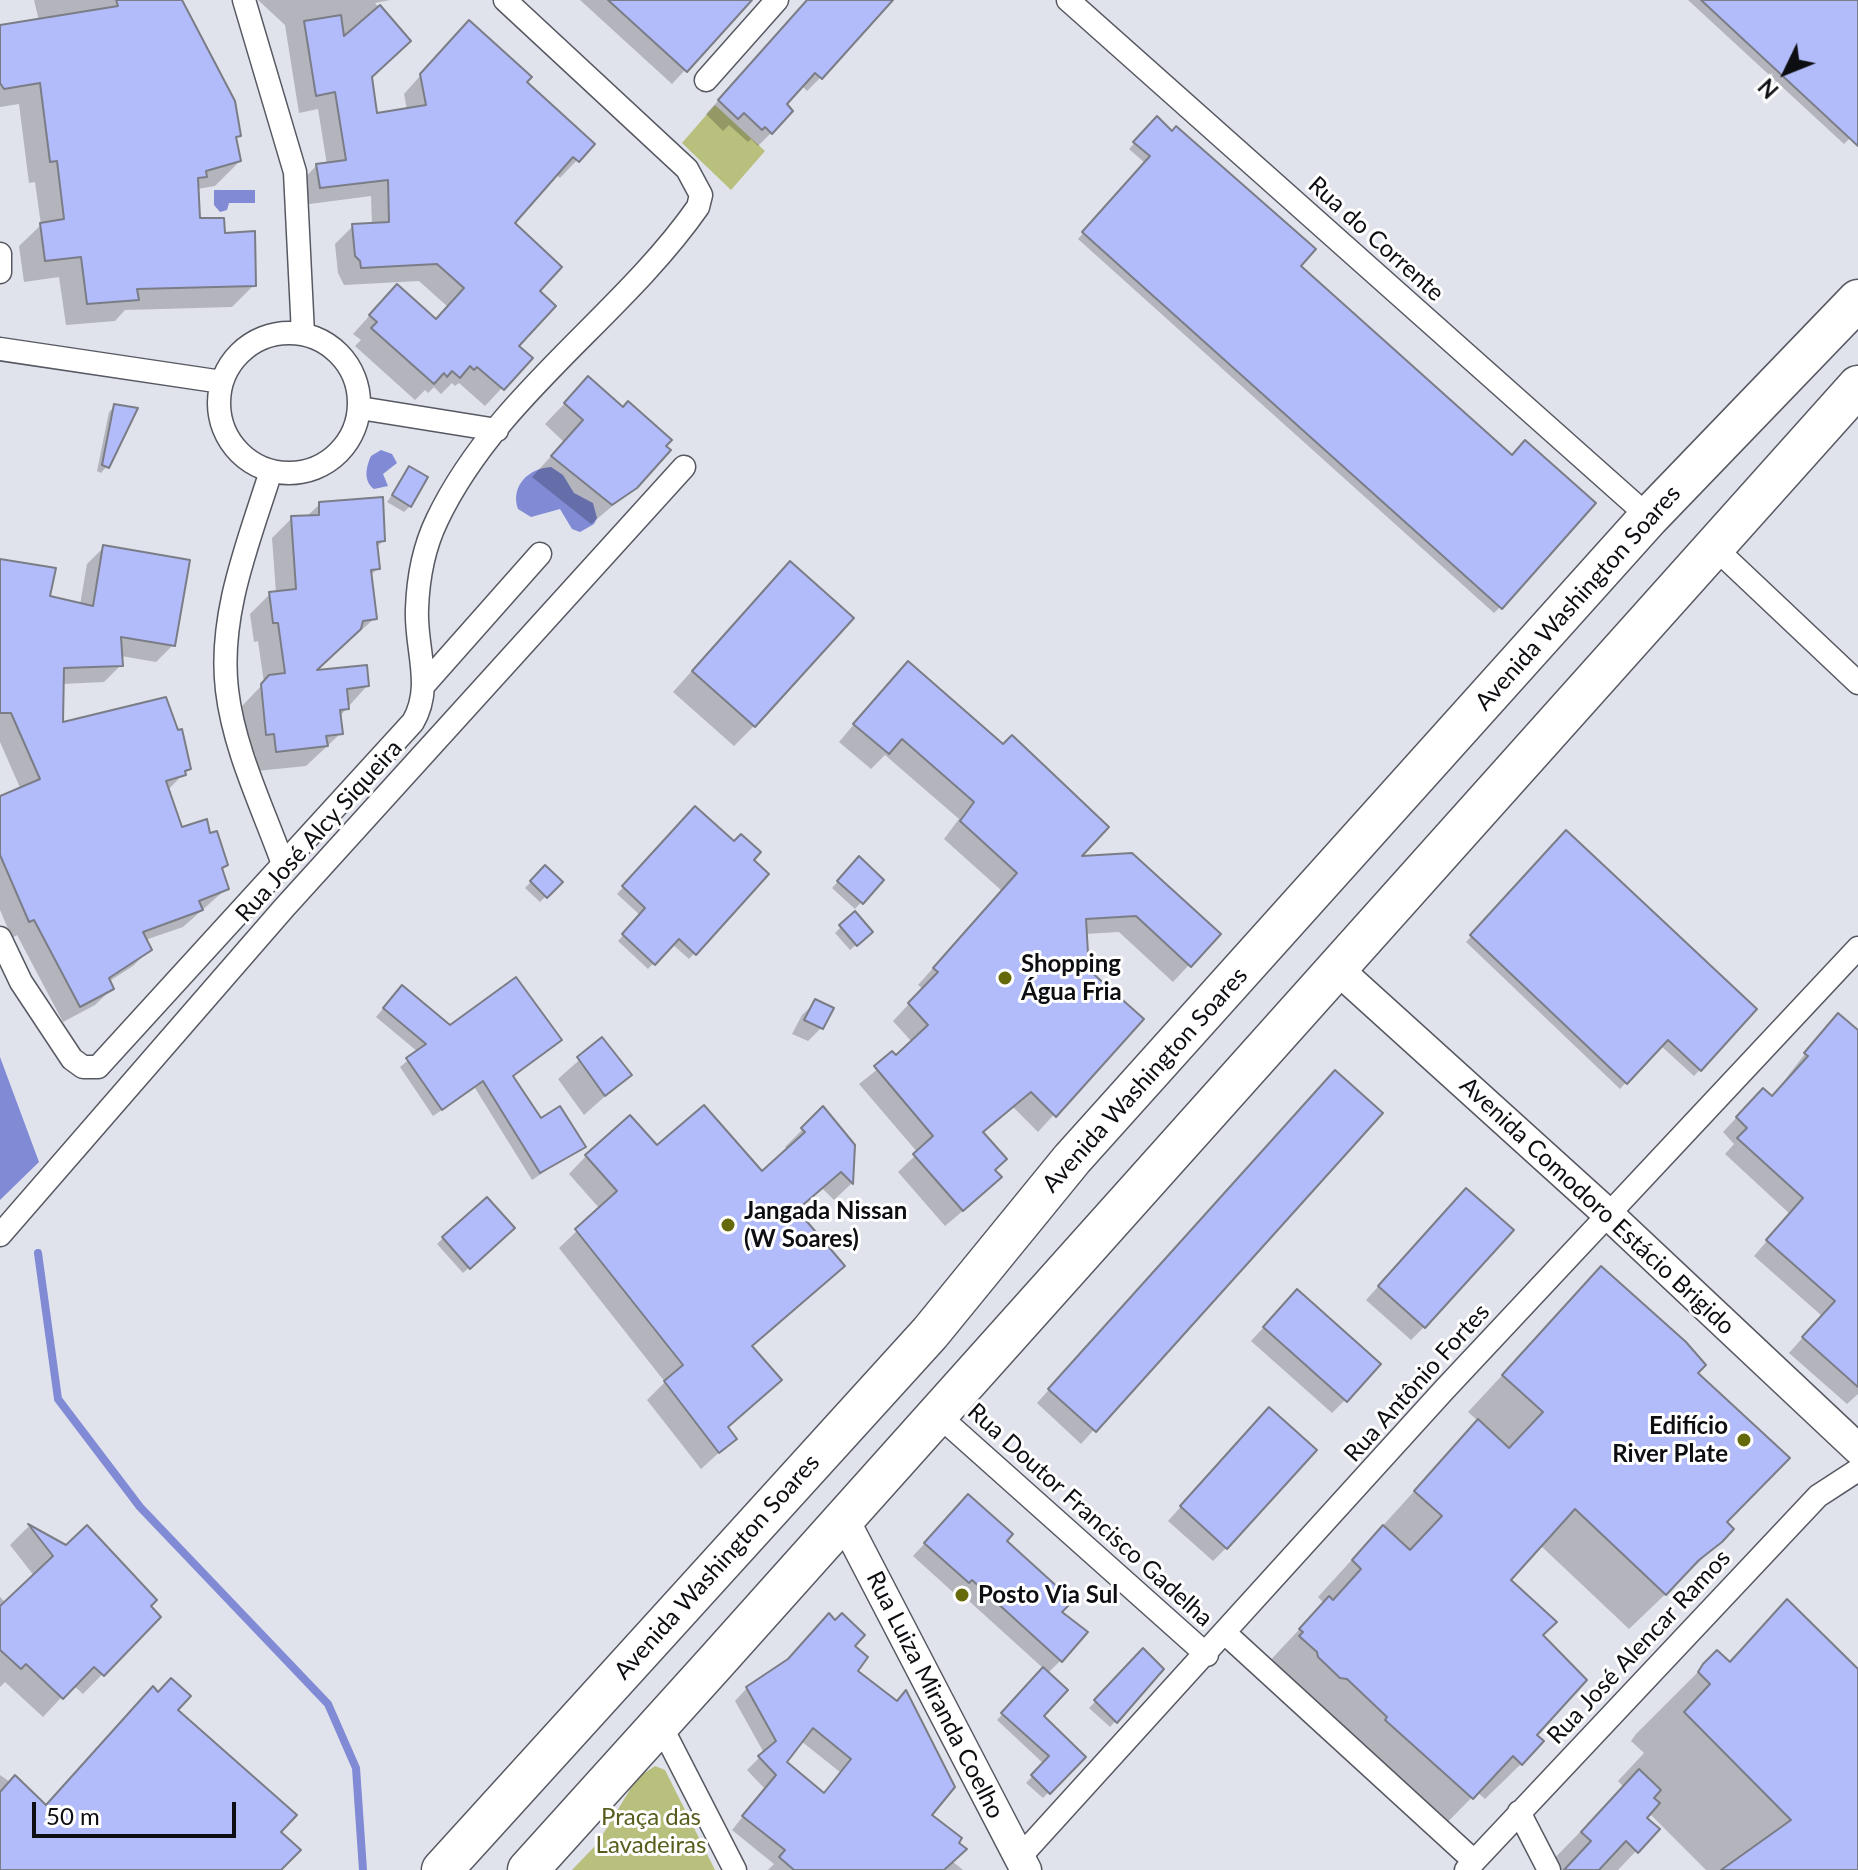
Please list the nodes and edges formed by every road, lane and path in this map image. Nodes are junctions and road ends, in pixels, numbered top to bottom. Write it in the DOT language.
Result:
graph roads {
  1 [pos="244,0"];
  2 [pos="505,0"];
  3 [pos="777,0"];
  4 [pos="1068,0"];
  5 [pos="706,80"];
  6 [pos="0,254"];
  7 [pos="0,272"];
  8 [pos="1858,300"];
  9 [pos="303,334"];
  10 [pos="0,349"];
  11 [pos="222,382"];
  12 [pos="1858,386"];
  13 [pos="360,408"];
  14 [pos="497,430"];
  15 [pos="684,467"];
  16 [pos="271,471"];
  17 [pos="1649,517"];
  18 [pos="1713,546"];
  19 [pos="540,554"];
  20 [pos="1858,683"];
  21 [pos="424,685"];
  22 [pos="283,864"];
  23 [pos="0,938"];
  24 [pos="1858,948"];
  25 [pos="1334,966"];
  26 [pos="1608,1214"];
  27 [pos="0,1235"];
  28 [pos="938,1415"];
  29 [pos="1858,1449"];
  30 [pos="1858,1470"];
  31 [pos="844,1520"];
  32 [pos="1226,1634"];
  33 [pos="1207,1655"];
  34 [pos="660,1724"];
  35 [pos="1519,1812"];
  36 [pos="1022,1864"];
  37 [pos="1470,1866"];
  38 [pos="442,1870"];
  39 [pos="528,1870"];
  40 [pos="735,1870"];
  41 [pos="1549,1870"];
  1 -- 9 [label="street"];
  2 -- 14 [label="street"];
  3 -- 5 [label="street"];
  4 -- 17 [label="street, Rua do Corrente"];
  6 -- 7 [label="street"];
  8 -- 17 [label="highway, Avenida Washington Soares"];
  9 -- 11 [label="street"];
  9 -- 13 [label="street"];
  10 -- 11 [label="street"];
  11 -- 16 [label="street"];
  12 -- 18 [label="highway"];
  13 -- 14 [label="street"];
  13 -- 16 [label="street"];
  14 -- 21 [label="street"];
  15 -- 27 [label="street, Rua José Alcy Siqueira"];
  16 -- 22 [label="street"];
  17 -- 38 [label="highway, Avenida Washington Soares"];
  18 -- 20 [label="street"];
  18 -- 25 [label="highway"];
  19 -- 21 [label="street"];
  21 -- 22 [label="street"];
  22 -- 23 [label="street"];
  24 -- 26 [label="street, Rua Antônio Fortes"];
  25 -- 26 [label="main road, Avenida Comodoro Estácio Brigido"];
  25 -- 28 [label="highway"];
  26 -- 29 [label="main road, Avenida Comodoro Estácio Brigido"];
  26 -- 32 [label="street, Rua Antônio Fortes"];
  28 -- 31 [label="highway"];
  28 -- 33 [label="street, Rua Doutor Francisco Gadelha"];
  30 -- 35 [label="street, Rua José Alencar Ramos"];
  31 -- 34 [label="highway"];
  31 -- 36 [label="main road, Rua Luiza Miranda Coelho"];
  32 -- 33 [label="street, Rua Antônio Fortes"];
  32 -- 37 [label="street, Rua Doutor Francisco Gadelha"];
  33 -- 36 [label="street, Rua Antônio Fortes"];
  34 -- 39 [label="highway"];
  34 -- 40 [label="street"];
  35 -- 37 [label="street, Rua José Alencar Ramos"];
  35 -- 41 [label="street"];
}
